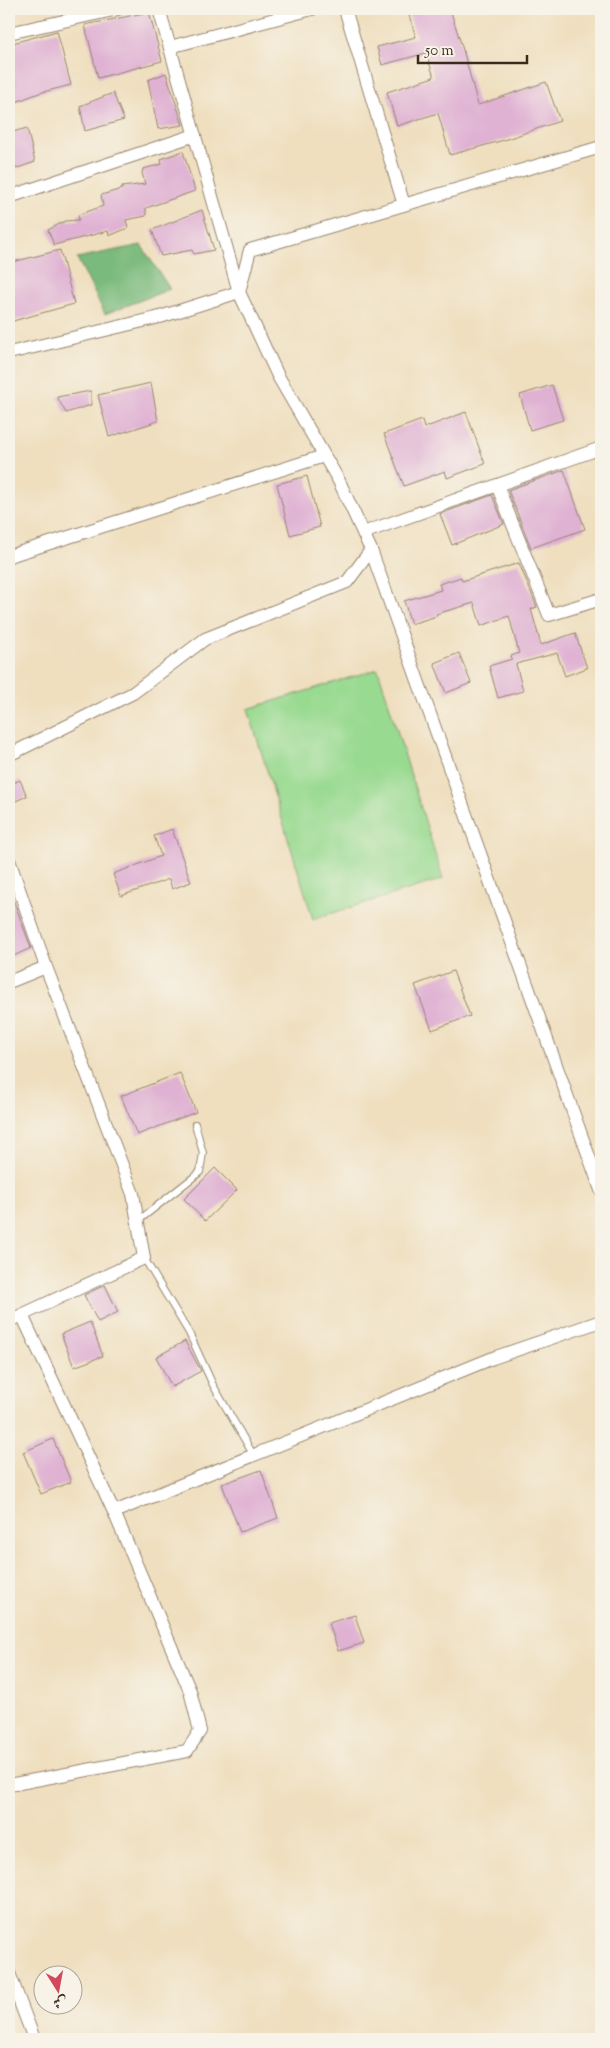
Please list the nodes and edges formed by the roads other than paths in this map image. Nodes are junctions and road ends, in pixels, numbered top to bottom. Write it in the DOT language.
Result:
graph roads {
  1 [pos="118,9"];
  2 [pos="160,9"];
  3 [pos="312,9"];
  4 [pos="345,9"];
  5 [pos="9,33"];
  6 [pos="170,47"];
  7 [pos="195,135"];
  8 [pos="601,147"];
  9 [pos="9,197"];
  10 [pos="404,205"];
  11 [pos="239,292"];
  12 [pos="9,353"];
  13 [pos="601,448"];
  14 [pos="324,456"];
  15 [pos="497,485"];
  16 [pos="363,533"];
  17 [pos="371,550"];
  18 [pos="9,556"];
  19 [pos="601,598"];
  20 [pos="9,756"];
  21 [pos="9,860"];
  22 [pos="46,967"];
  23 [pos="9,982"];
  24 [pos="195,1124"];
  25 [pos="601,1190"];
  26 [pos="138,1221"];
  27 [pos="144,1258"];
  28 [pos="22,1315"];
  29 [pos="9,1321"];
  30 [pos="601,1321"];
  31 [pos="254,1456"];
  32 [pos="114,1512"];
  33 [pos="9,1785"];
  34 [pos="9,1973"];
  35 [pos="34,2039"];
  1 -- 5 [label="street"];
  2 -- 6 [label="street"];
  3 -- 6 [label="street"];
  4 -- 10 [label="street"];
  6 -- 7 [label="street"];
  7 -- 9 [label="street"];
  7 -- 11 [label="street"];
  8 -- 10 [label="street"];
  10 -- 11 [label="street"];
  11 -- 12 [label="street"];
  11 -- 14 [label="street"];
  13 -- 15 [label="street"];
  14 -- 16 [label="street"];
  14 -- 18 [label="street"];
  15 -- 16 [label="street"];
  15 -- 19 [label="street"];
  16 -- 17 [label="street"];
  17 -- 20 [label="street"];
  17 -- 25 [label="street"];
  21 -- 22 [label="street"];
  22 -- 23 [label="street"];
  22 -- 26 [label="street"];
  24 -- 26 [label="lane"];
  26 -- 27 [label="street"];
  27 -- 28 [label="street"];
  27 -- 31 [label="lane"];
  28 -- 29 [label="street"];
  28 -- 32 [label="street"];
  30 -- 31 [label="street"];
  31 -- 32 [label="street"];
  32 -- 33 [label="street"];
  34 -- 35 [label="street"];
}
